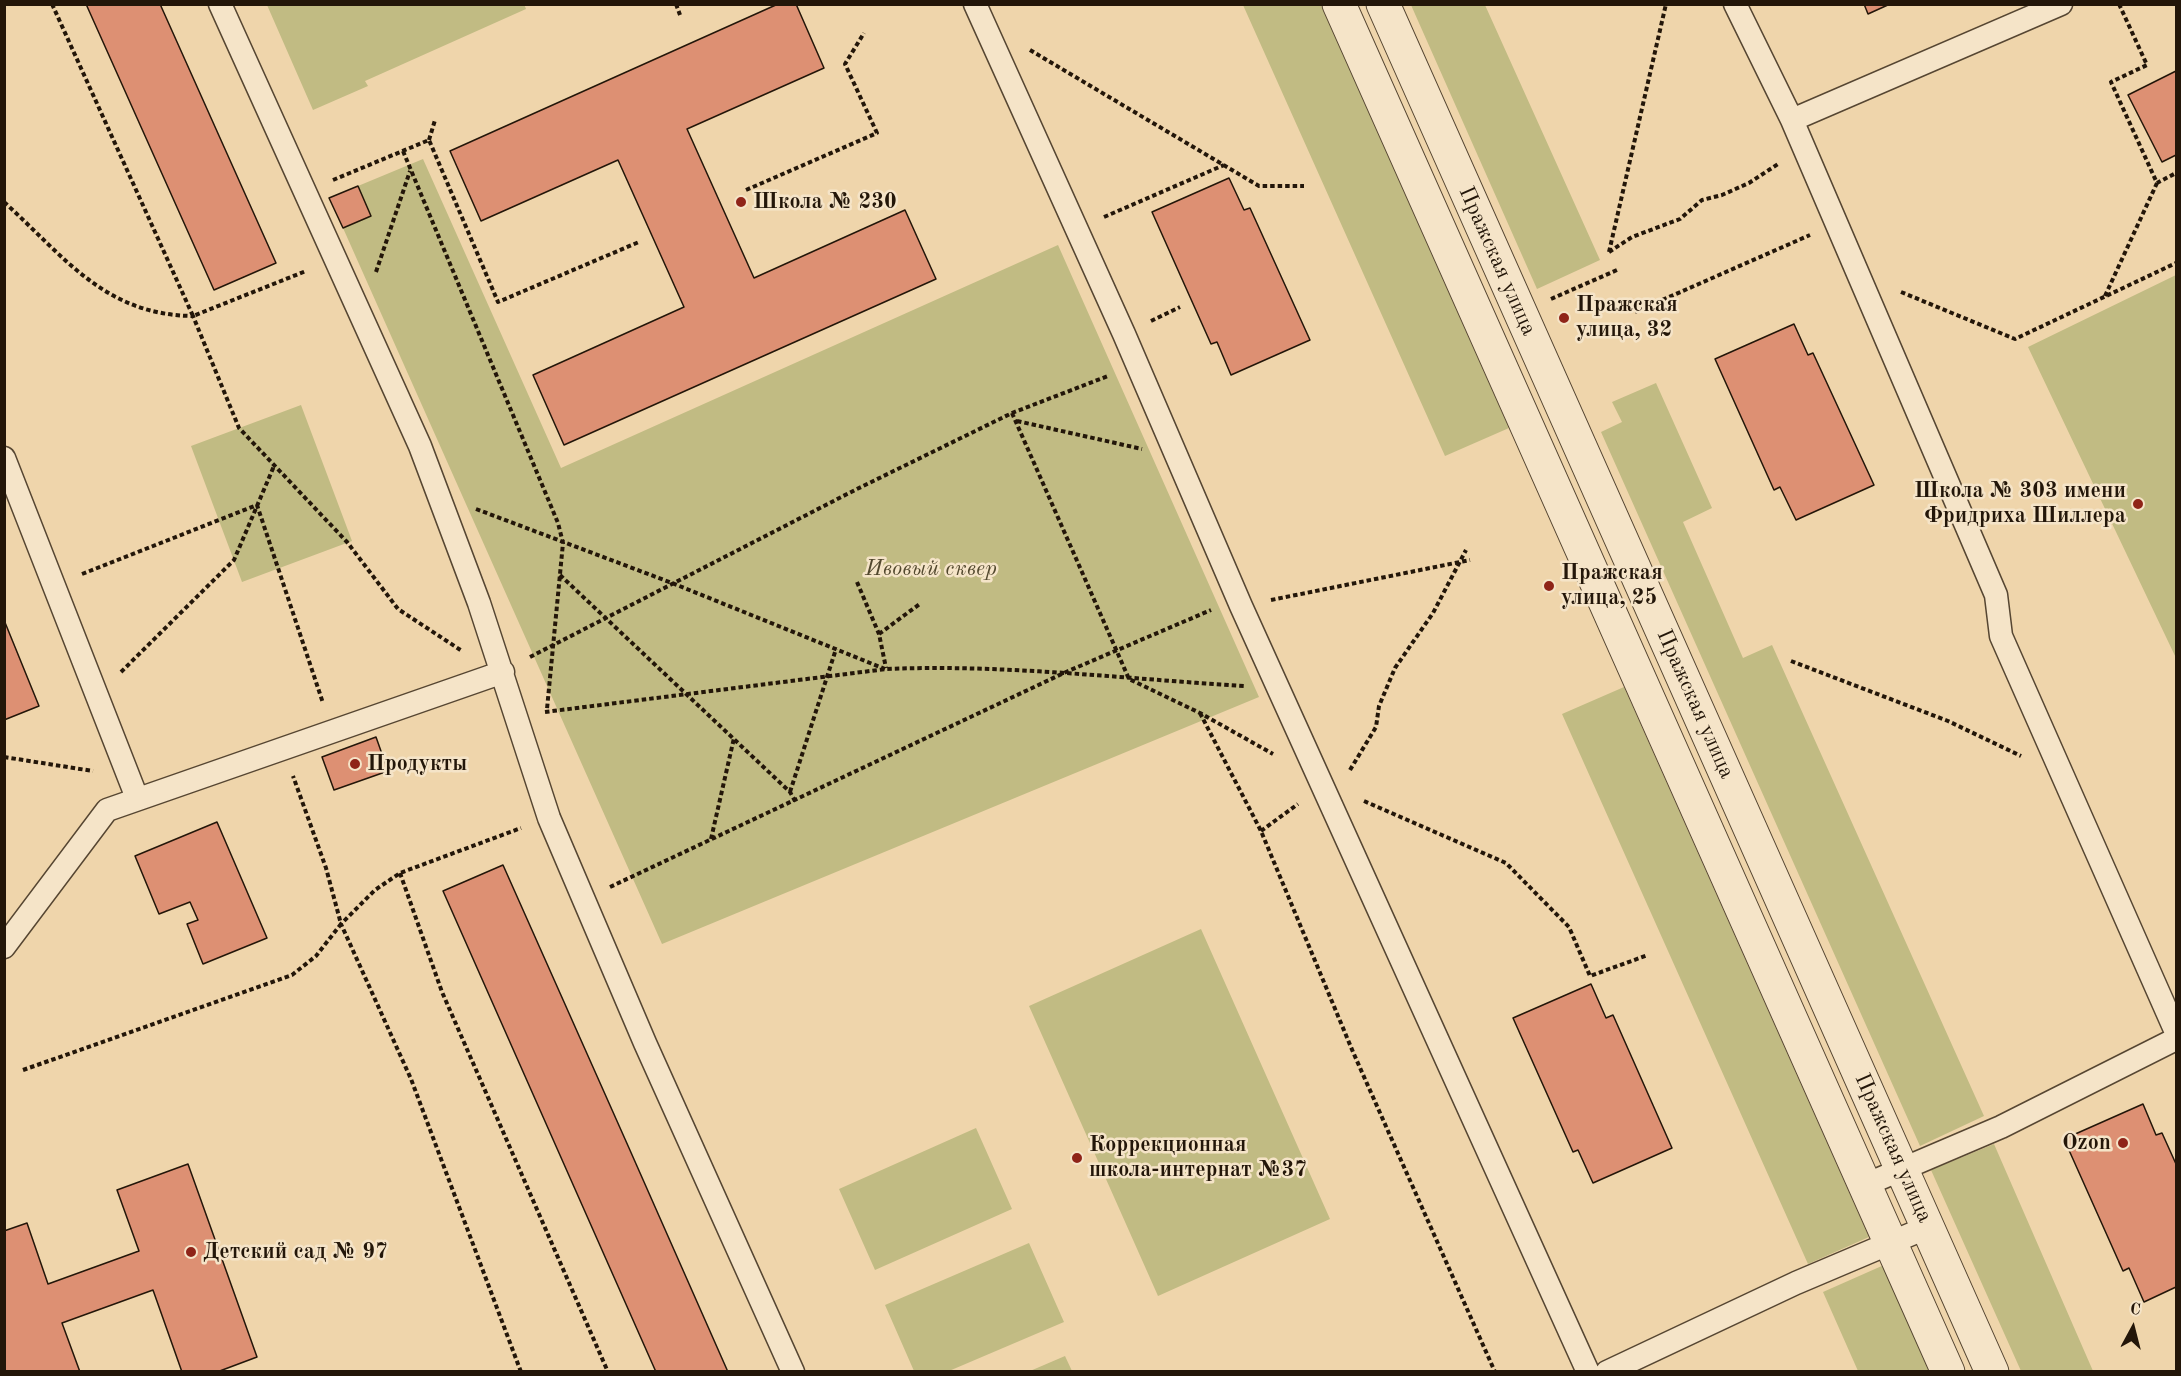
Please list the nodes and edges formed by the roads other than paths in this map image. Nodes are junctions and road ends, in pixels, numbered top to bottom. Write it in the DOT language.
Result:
graph roads {
  1 [pos="220,4"];
  2 [pos="975,4"];
  3 [pos="1339,4"];
  4 [pos="1383,4"];
  5 [pos="1736,4"];
  6 [pos="2061,4"];
  7 [pos="1792,120"];
  8 [pos="4,458"];
  9 [pos="503,672"];
  10 [pos="133,788"];
  11 [pos="4,947"];
  12 [pos="2176,1032"];
  13 [pos="2176,1039"];
  14 [pos="1903,1170"];
  15 [pos="1865,1185"];
  16 [pos="1928,1227"];
  17 [pos="1891,1242"];
  18 [pos="793,1371"];
  19 [pos="1588,1371"];
  20 [pos="1607,1371"];
  21 [pos="1948,1371"];
  22 [pos="1992,1371"];
  1 -- 9 [label="lane"];
  2 -- 19 [label="lane"];
  3 -- 15 [label="street, Пражская улица"];
  4 -- 14 [label="street, Пражская улица"];
  5 -- 7 [label="lane"];
  6 -- 7 [label="lane"];
  7 -- 12 [label="lane"];
  8 -- 10 [label="lane"];
  9 -- 10 [label="lane"];
  9 -- 18 [label="lane"];
  10 -- 11 [label="lane"];
  13 -- 14 [label="lane"];
  14 -- 15 [label="lane"];
  14 -- 16 [label="street, Пражская улица"];
  15 -- 17 [label="street, Пражская улица"];
  16 -- 17 [label="lane"];
  16 -- 22 [label="street, Пражская улица"];
  17 -- 20 [label="lane"];
  17 -- 21 [label="street, Пражская улица"];
}
